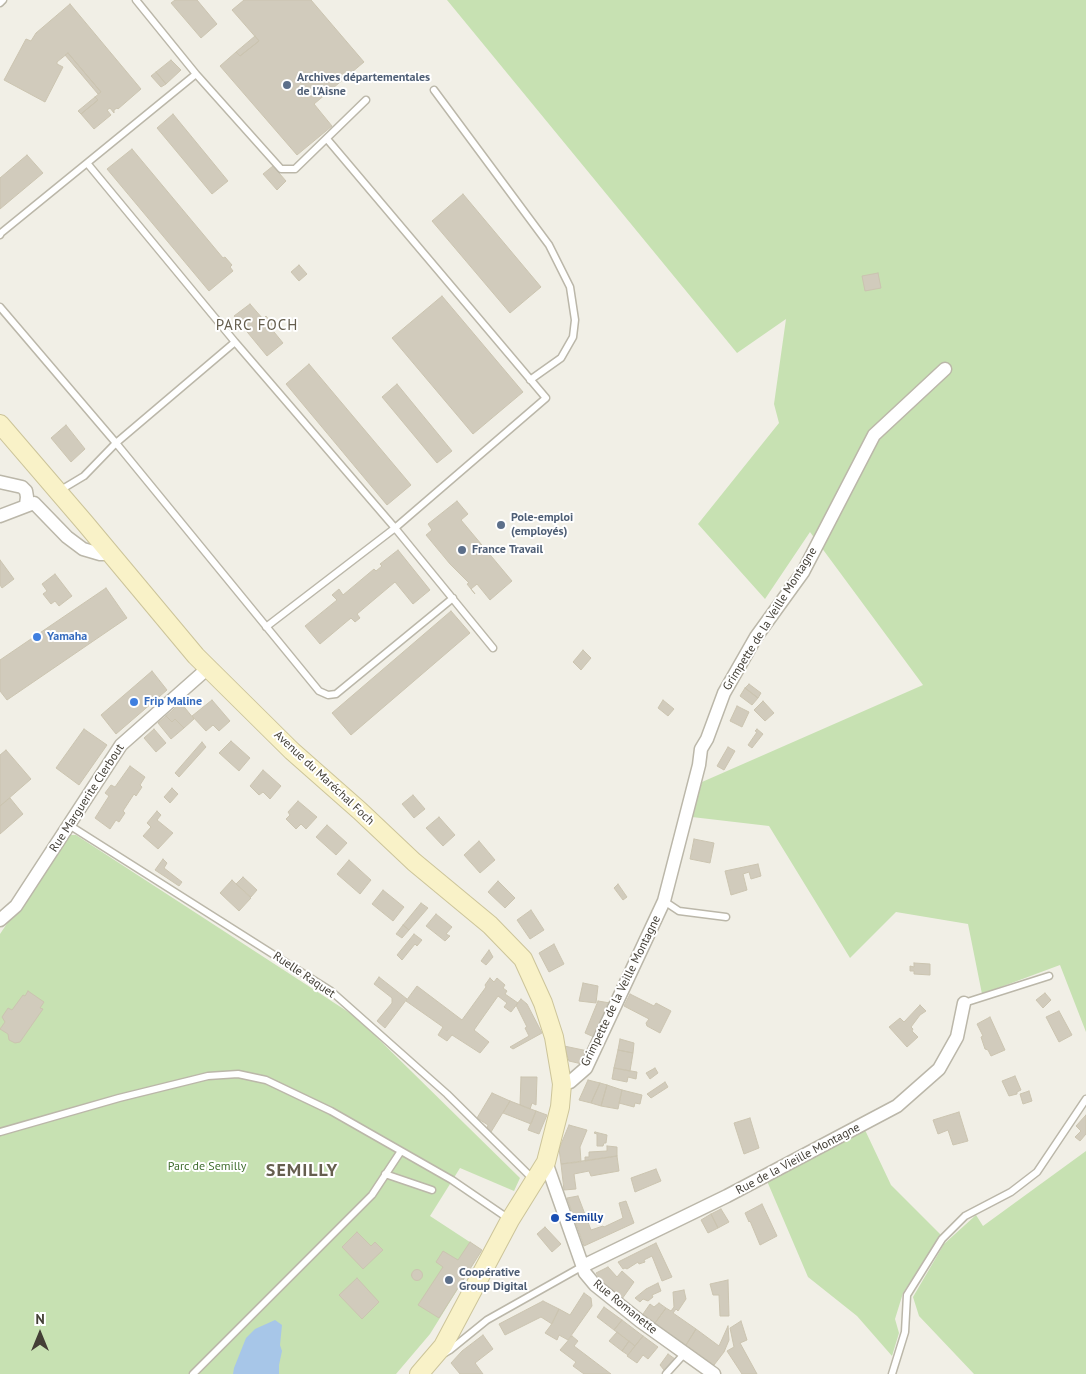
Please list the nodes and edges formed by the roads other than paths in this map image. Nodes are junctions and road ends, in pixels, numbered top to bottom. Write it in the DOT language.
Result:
graph roads {
  1 [pos="3,0"];
  2 [pos="136,0"];
  3 [pos="0,3"];
  4 [pos="196,74"];
  5 [pos="434,90"];
  6 [pos="366,100"];
  7 [pos="327,139"];
  8 [pos="87,163"];
  9 [pos="0,235"];
  10 [pos="0,307"];
  11 [pos="236,342"];
  12 [pos="945,369"];
  13 [pos="530,380"];
  14 [pos="0,424"];
  15 [pos="116,444"];
  16 [pos="0,482"];
  17 [pos="58,492"];
  18 [pos="26,505"];
  19 [pos="0,516"];
  20 [pos="395,528"];
  21 [pos="108,550"];
  22 [pos="453,598"];
  23 [pos="266,627"];
  24 [pos="493,648"];
  25 [pos="208,668"];
  26 [pos="69,825"];
  27 [pos="664,901"];
  28 [pos="726,917"];
  29 [pos="0,920"];
  30 [pos="1050,976"];
  31 [pos="964,1003"];
  32 [pos="562,1084"];
  33 [pos="1086,1099"];
  34 [pos="0,1132"];
  35 [pos="401,1151"];
  36 [pos="546,1162"];
  37 [pos="385,1174"];
  38 [pos="534,1181"];
  39 [pos="432,1190"];
  40 [pos="510,1220"];
  41 [pos="583,1266"];
  42 [pos="685,1353"];
  43 [pos="433,1358"];
  44 [pos="193,1374"];
  45 [pos="420,1374"];
  46 [pos="666,1374"];
  47 [pos="714,1374"];
  48 [pos="892,1374"];
  1 -- 3 [label="lane"];
  2 -- 4 [label="lane"];
  4 -- 7 [label="lane"];
  4 -- 8 [label="lane"];
  5 -- 13 [label="lane"];
  6 -- 7 [label="lane"];
  7 -- 13 [label="lane"];
  8 -- 9 [label="lane"];
  8 -- 11 [label="lane"];
  10 -- 15 [label="lane"];
  11 -- 15 [label="lane"];
  11 -- 20 [label="lane"];
  12 -- 27 [label="street, Grimpette de la Veille Montagne"];
  13 -- 20 [label="lane"];
  14 -- 17 [label="main road, Avenue du Maréchal Foch"];
  15 -- 17 [label="lane"];
  15 -- 23 [label="lane"];
  16 -- 18 [label="street"];
  17 -- 21 [label="main road, Avenue du Maréchal Foch"];
  18 -- 19 [label="street"];
  18 -- 21 [label="street"];
  20 -- 22 [label="lane"];
  20 -- 23 [label="lane"];
  21 -- 25 [label="main road, Avenue du Maréchal Foch"];
  22 -- 23 [label="lane"];
  22 -- 24 [label="lane"];
  25 -- 26 [label="street, Rue Marguerite Clerbout"];
  25 -- 32 [label="main road, Avenue du Maréchal Foch"];
  26 -- 29 [label="street, Rue Marguerite Clerbout"];
  26 -- 38 [label="lane, Ruelle Raquet"];
  27 -- 28 [label="lane"];
  27 -- 32 [label="street, Grimpette de la Veille Montagne"];
  30 -- 31 [label="lane"];
  31 -- 41 [label="street, Rue de la Vieille Montagne"];
  32 -- 36 [label="main road, Avenue du Maréchal Foch"];
  33 -- 48 [label="lane"];
  34 -- 35 [label="lane"];
  35 -- 37 [label="lane"];
  35 -- 40 [label="lane"];
  36 -- 38 [label="main road, Avenue du Maréchal Foch"];
  36 -- 41 [label="street, Rue Romanette"];
  37 -- 39 [label="lane"];
  37 -- 44 [label="lane"];
  38 -- 40 [label="main road, Avenue du Maréchal Foch"];
  40 -- 43 [label="main road, Avenue du Maréchal Foch"];
  41 -- 42 [label="street, Rue Romanette"];
  41 -- 43 [label="lane"];
  42 -- 46 [label="lane"];
  42 -- 47 [label="street, Rue Romanette"];
  43 -- 45 [label="main road, Avenue du Maréchal Foch"];
}
